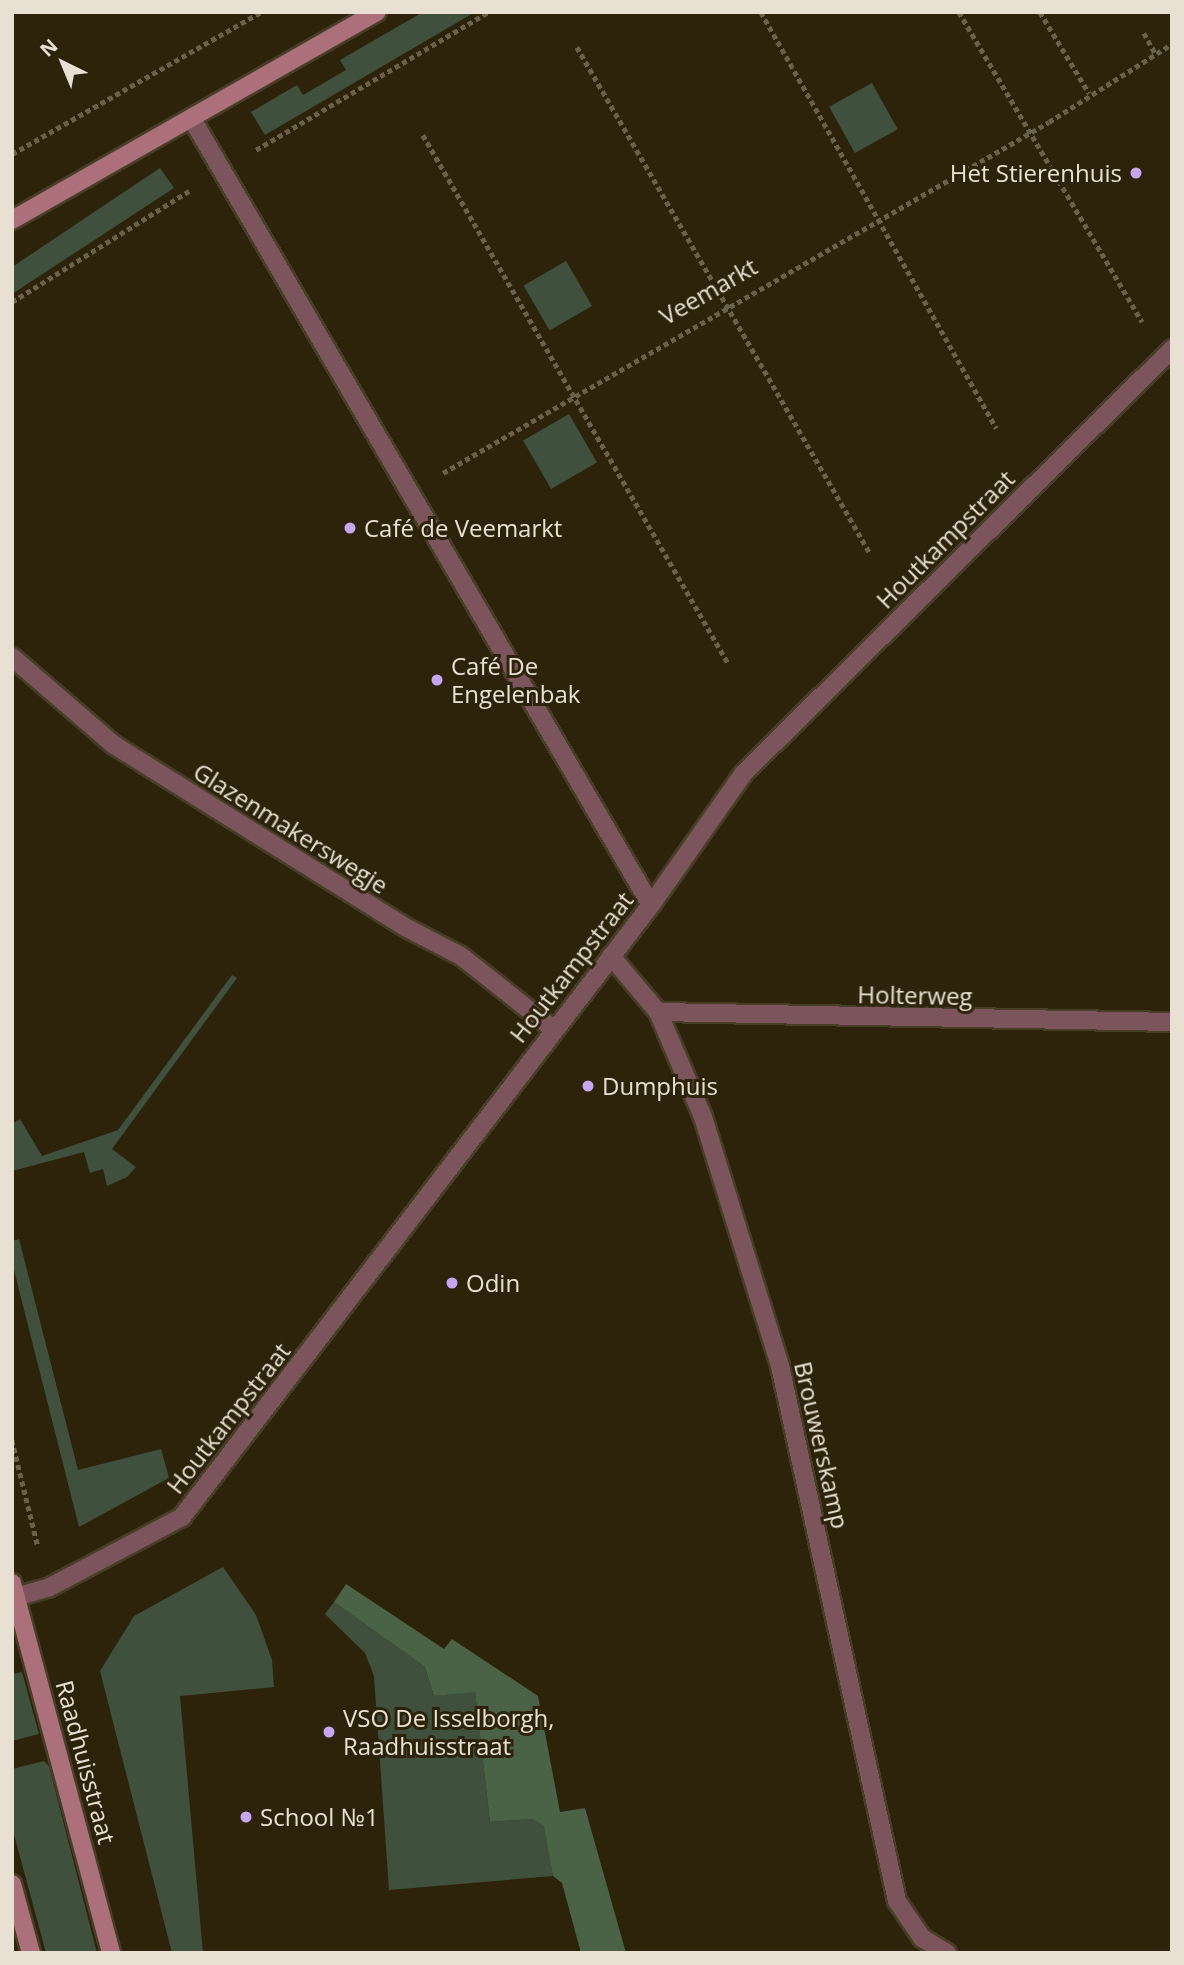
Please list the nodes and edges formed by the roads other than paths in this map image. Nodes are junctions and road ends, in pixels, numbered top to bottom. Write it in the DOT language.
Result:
graph roads {
  1 [pos="377,12"];
  2 [pos="192,119"];
  3 [pos="12,220"];
  4 [pos="1168,353"];
  5 [pos="12,657"];
  6 [pos="651,905"];
  7 [pos="611,956"];
  8 [pos="658,1012"];
  9 [pos="1172,1022"];
  10 [pos="552,1028"];
  11 [pos="14,1593"];
  12 [pos="12,1884"];
  13 [pos="31,1953"];
  14 [pos="111,1953"];
  15 [pos="947,1953"];
  1 -- 2 [label="main road"];
  2 -- 3 [label="main road"];
  2 -- 6 [label="street"];
  4 -- 6 [label="street, Houtkampstraat"];
  5 -- 10 [label="street, Glazenmakerswegje"];
  6 -- 7 [label="street, Houtkampstraat"];
  7 -- 8 [label="street, Brouwerskamp"];
  7 -- 10 [label="street, Houtkampstraat"];
  8 -- 9 [label="street, Holterweg"];
  8 -- 15 [label="street, Brouwerskamp"];
  10 -- 11 [label="street, Houtkampstraat"];
  11 -- 14 [label="main road, Raadhuisstraat"];
  12 -- 13 [label="main road"];
}
